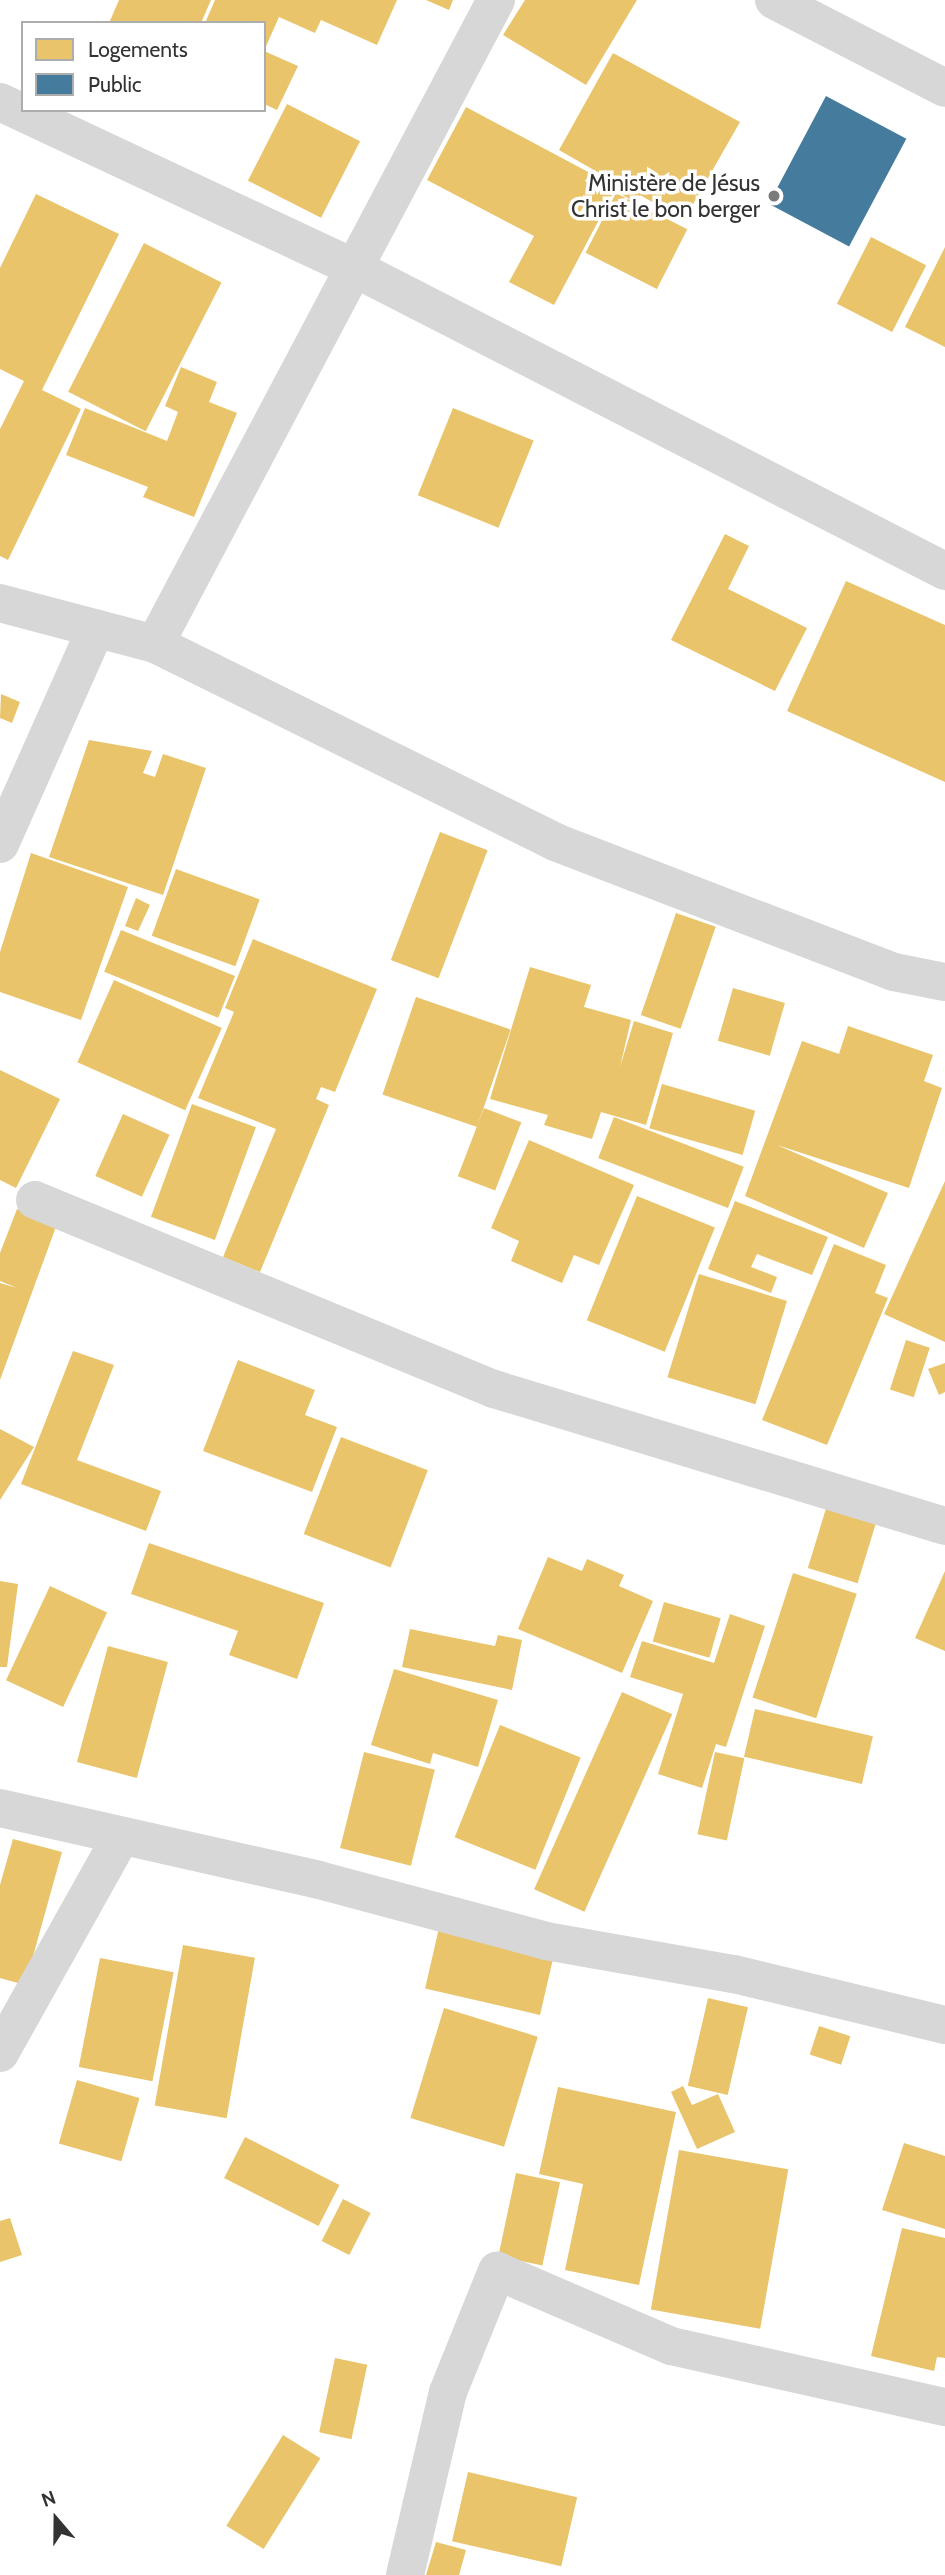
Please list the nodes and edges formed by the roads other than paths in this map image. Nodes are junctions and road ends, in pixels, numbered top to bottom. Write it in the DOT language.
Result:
graph roads {
  1 [pos="496,0"];
  2 [pos="774,0"];
  3 [pos="945,88"];
  4 [pos="0,102"];
  5 [pos="21,112"];
  6 [pos="21,112"];
  7 [pos="358,270"];
  8 [pos="945,571"];
  9 [pos="0,603"];
  10 [pos="96,628"];
  11 [pos="155,644"];
  12 [pos="0,844"];
  13 [pos="945,982"];
  14 [pos="35,1200"];
  15 [pos="945,1526"];
  16 [pos="0,1808"];
  17 [pos="120,1838"];
  18 [pos="945,2025"];
  19 [pos="0,2053"];
  20 [pos="945,2407"];
  21 [pos="405,2575"];
  1 -- 7 [label="street"];
  2 -- 3 [label="street"];
  4 -- 5 [label="street"];
  6 -- 7 [label="street"];
  7 -- 8 [label="street"];
  7 -- 11 [label="street"];
  9 -- 10 [label="street"];
  10 -- 11 [label="street"];
  10 -- 12 [label="street"];
  11 -- 13 [label="street"];
  14 -- 15 [label="street"];
  16 -- 17 [label="street"];
  17 -- 18 [label="street"];
  17 -- 19 [label="street"];
  20 -- 21 [label="street"];
}
